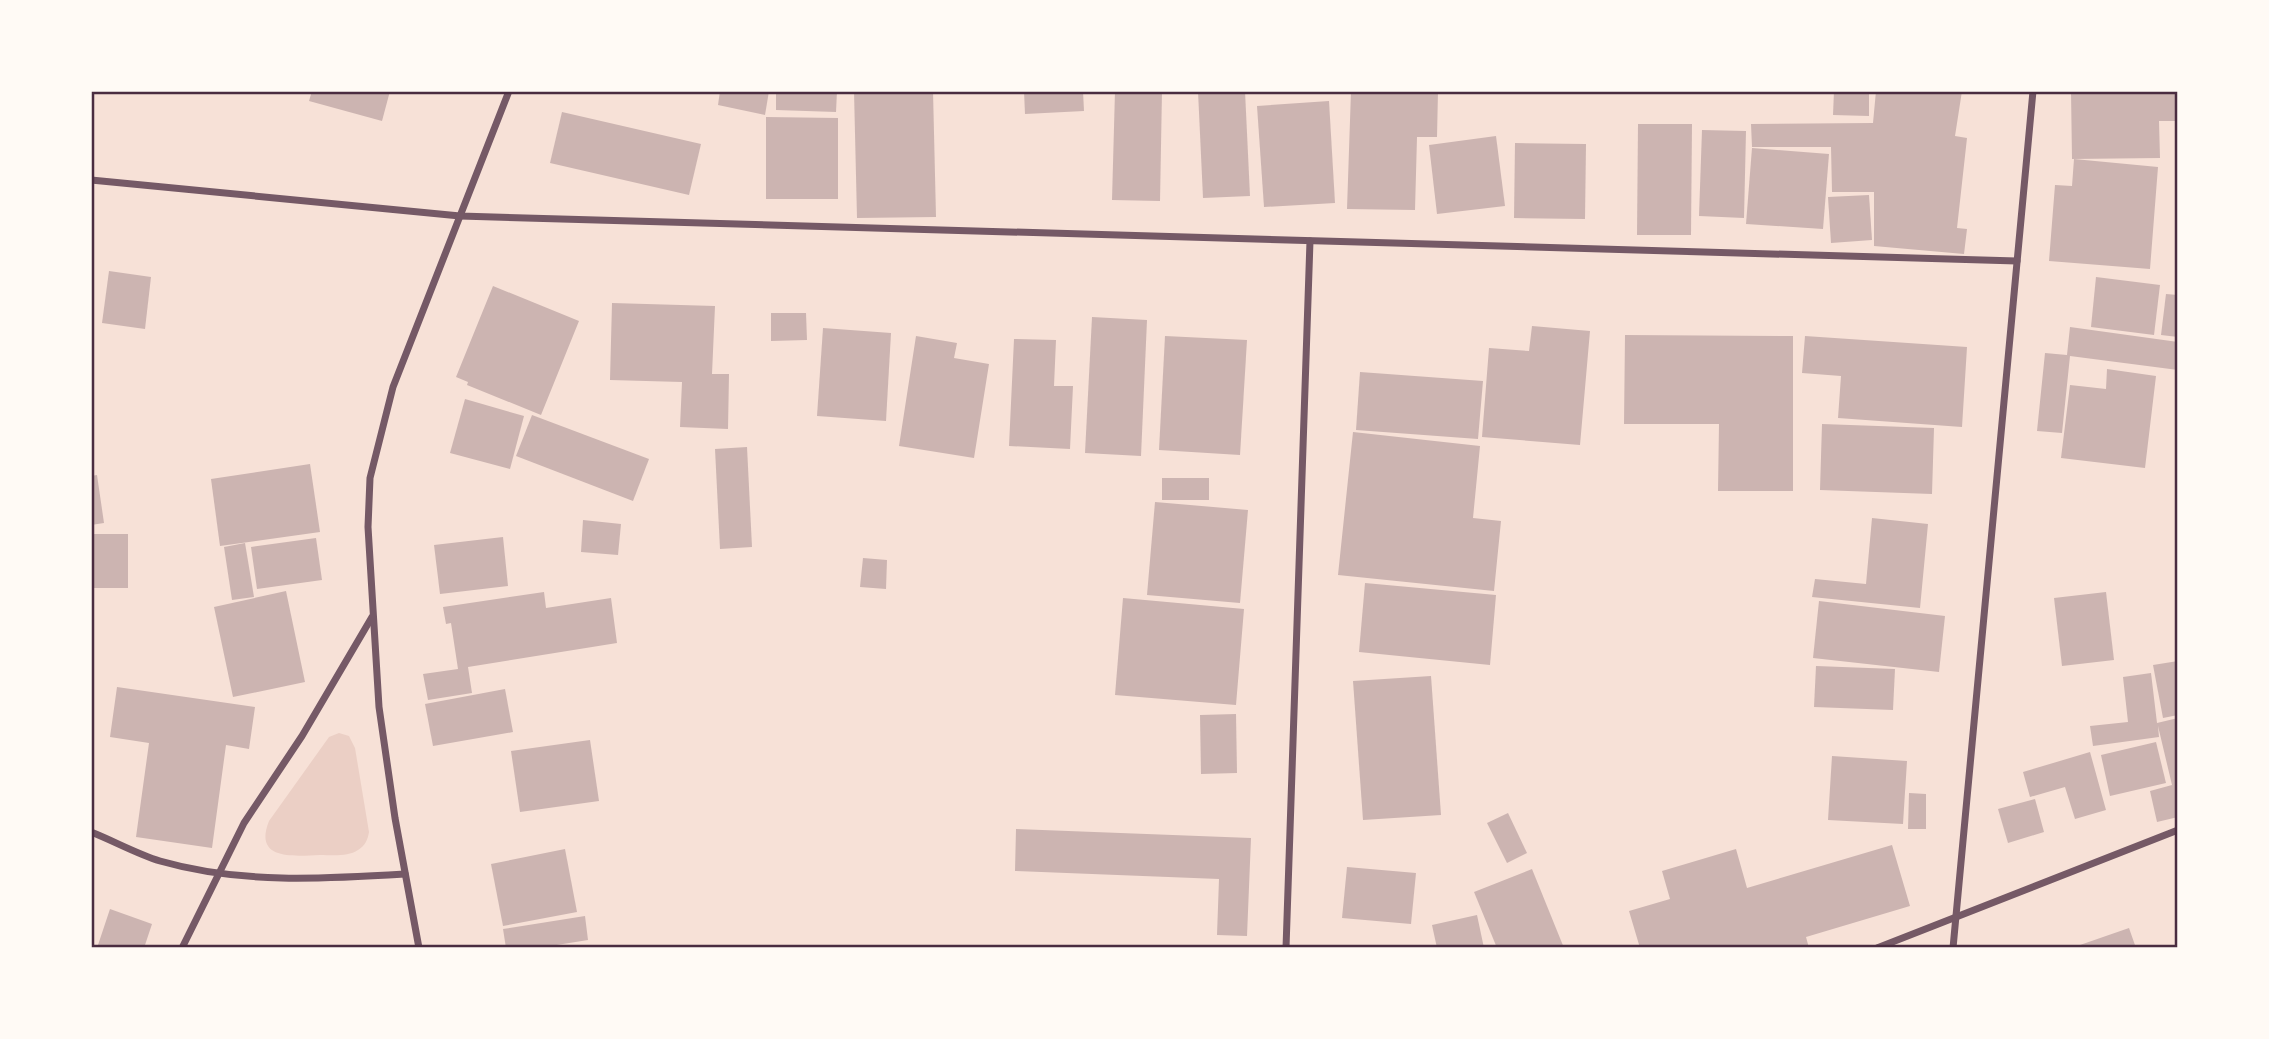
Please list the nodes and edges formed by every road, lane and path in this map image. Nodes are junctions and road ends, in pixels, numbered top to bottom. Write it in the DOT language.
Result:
graph roads {
  1 [pos="509,91"];
  2 [pos="2032,91"];
  3 [pos="91,180"];
  4 [pos="460,216"];
  5 [pos="1310,241"];
  6 [pos="2017,261"];
  7 [pos="372,616"];
  8 [pos="2178,830"];
  9 [pos="91,832"];
  10 [pos="218,874"];
  11 [pos="405,874"];
  12 [pos="1956,917"];
  13 [pos="182,948"];
  14 [pos="419,948"];
  15 [pos="1286,948"];
  16 [pos="1877,948"];
  17 [pos="1953,948"];
  1 -- 4 [label="street"];
  2 -- 6 [label="street"];
  3 -- 4 [label="street"];
  4 -- 5 [label="street"];
  4 -- 7 [label="street"];
  5 -- 6 [label="street"];
  5 -- 15 [label="street"];
  6 -- 12 [label="street"];
  7 -- 10 [label="street"];
  7 -- 11 [label="street"];
  8 -- 12 [label="street"];
  9 -- 10 [label="street"];
  10 -- 11 [label="street"];
  10 -- 13 [label="street"];
  11 -- 14 [label="street"];
  12 -- 16 [label="street"];
  12 -- 17 [label="street"];
}
